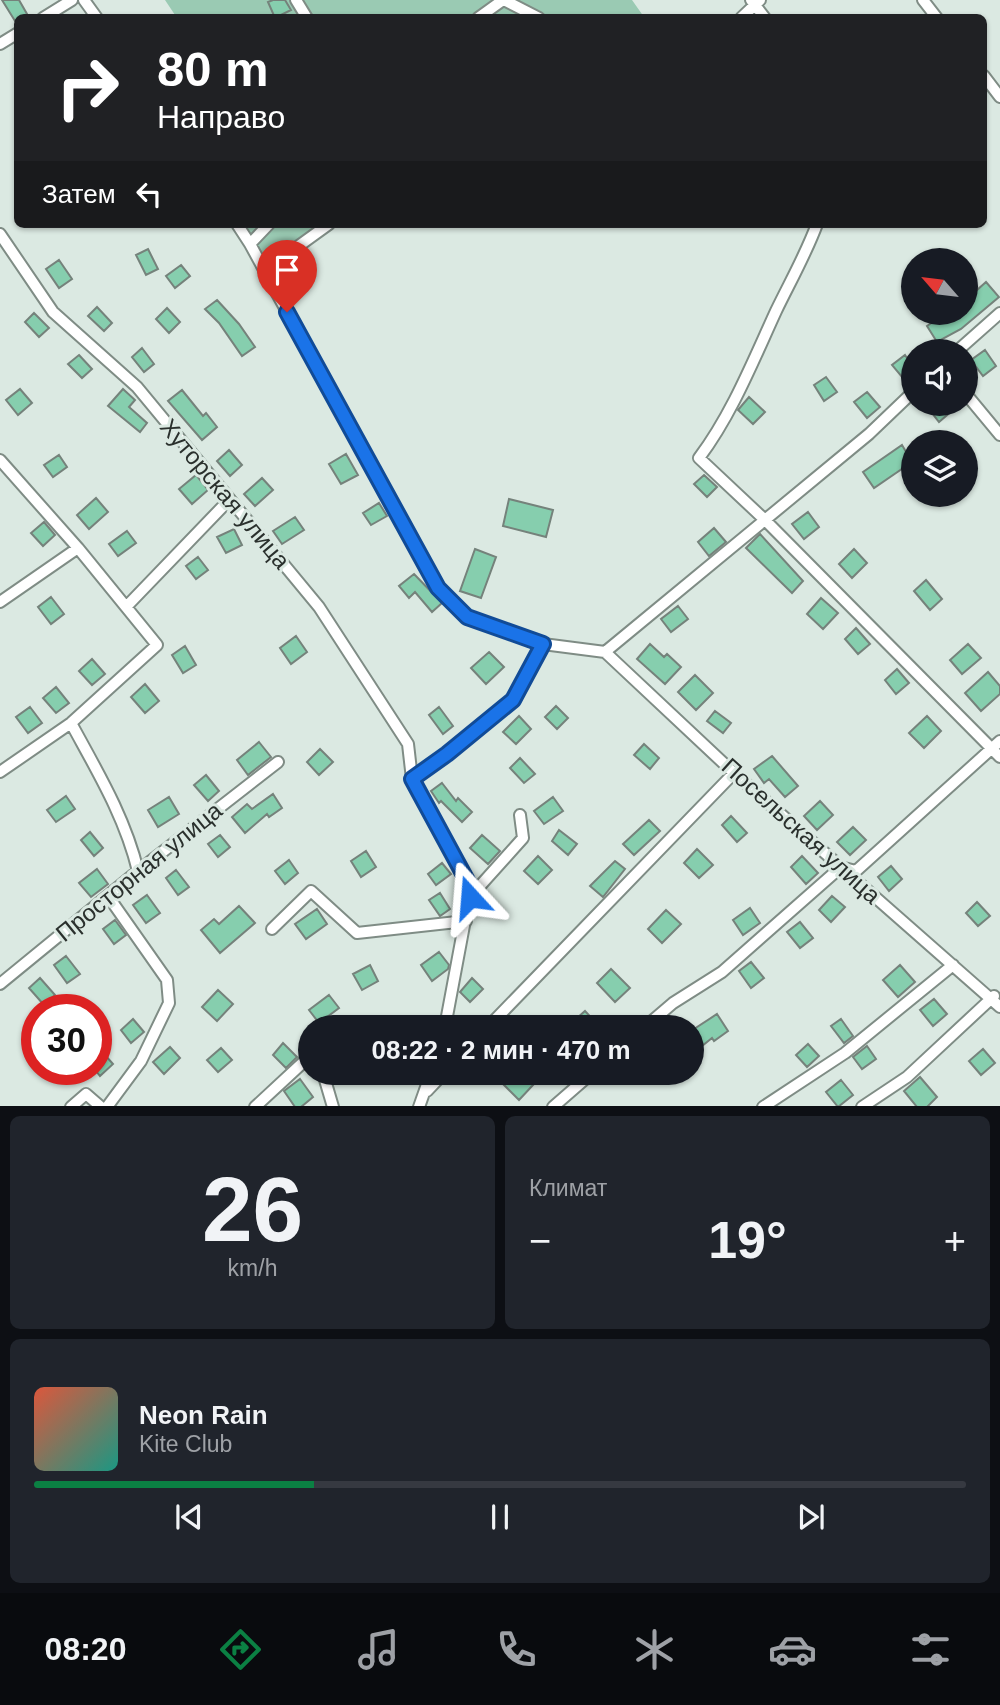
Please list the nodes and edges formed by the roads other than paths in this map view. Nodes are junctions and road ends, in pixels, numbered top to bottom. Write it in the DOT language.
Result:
graph roads {
  1 [pos="72,0"];
  2 [pos="480,0"];
  3 [pos="504,0"];
  4 [pos="923,0"];
  5 [pos="49,14"];
  6 [pos="483,14"];
  7 [pos="531,14"];
  8 [pos="934,14"];
  9 [pos="987,80"];
  10 [pos="1000,97"];
  11 [pos="239,228"];
  12 [pos="265,228"];
  13 [pos="323,228"];
  14 [pos="813,228"];
  15 [pos="0,234"];
  16 [pos="250,244"];
  17 [pos="264,271"];
  18 [pos="1000,313"];
  19 [pos="971,339"];
  20 [pos="901,403"];
  21 [pos="978,408"];
  22 [pos="1000,435"];
  23 [pos="0,460"];
  24 [pos="229,500"];
  25 [pos="765,520"];
  26 [pos="78,548"];
  27 [pos="0,603"];
  28 [pos="126,607"];
  29 [pos="543,644"];
  30 [pos="605,652"];
  31 [pos="71,723"];
  32 [pos="997,749"];
  33 [pos="278,762"];
  34 [pos="0,772"];
  35 [pos="734,773"];
  36 [pos="412,779"];
  37 [pos="520,815"];
  38 [pos="841,867"];
  39 [pos="138,872"];
  40 [pos="108,895"];
  41 [pos="470,897"];
  42 [pos="466,921"];
  43 [pos="272,929"];
  44 [pos="953,965"];
  45 [pos="0,984"];
  46 [pos="992,997"];
  47 [pos="1000,1007"];
  48 [pos="447,1015"];
  49 [pos="500,1015"];
  50 [pos="659,1015"];
  51 [pos="298,1067"];
  52 [pos="327,1085"];
  53 [pos="427,1085"];
  54 [pos="433,1085"];
  55 [pos="578,1085"];
  56 [pos="424,1094"];
  57 [pos="72,1106"];
  58 [pos="100,1106"];
  59 [pos="108,1106"];
  60 [pos="256,1106"];
  61 [pos="333,1106"];
  62 [pos="419,1106"];
  63 [pos="554,1106"];
  64 [pos="765,1106"];
  65 [pos="864,1106"];
  1 -- 5 [label="street"];
  2 -- 6 [label="street"];
  3 -- 6 [label="street"];
  3 -- 7 [label="street"];
  4 -- 8 [label="street"];
  9 -- 10 [label="street"];
  11 -- 16 [label="street"];
  12 -- 16 [label="street"];
  13 -- 17 [label="street"];
  14 -- 25 [label="street"];
  15 -- 24 [label="street, Хуторская улица"];
  16 -- 17 [label="street"];
  17 -- 29 [label="street"];
  18 -- 19 [label="street"];
  20 -- 25 [label="street"];
  21 -- 22 [label="street"];
  23 -- 26 [label="street"];
  24 -- 28 [label="street"];
  24 -- 36 [label="street, Хуторская улица"];
  25 -- 30 [label="street"];
  25 -- 32 [label="street"];
  26 -- 27 [label="street"];
  26 -- 28 [label="street"];
  28 -- 31 [label="street"];
  29 -- 30 [label="street"];
  29 -- 36 [label="street"];
  30 -- 35 [label="street, Посельская улица"];
  31 -- 34 [label="street"];
  31 -- 39 [label="street"];
  32 -- 38 [label="street"];
  33 -- 39 [label="street, Просторная улица"];
  35 -- 38 [label="street, Посельская улица"];
  35 -- 49 [label="street"];
  36 -- 41 [label="street"];
  37 -- 41 [label="street"];
  38 -- 44 [label="street, Посельская улица"];
  38 -- 50 [label="street"];
  39 -- 40 [label="street, Просторная улица"];
  40 -- 45 [label="street, Просторная улица"];
  40 -- 59 [label="street"];
  41 -- 42 [label="street"];
  42 -- 43 [label="street"];
  42 -- 48 [label="street"];
  44 -- 46 [label="street, Посельская улица"];
  44 -- 64 [label="street"];
  46 -- 47 [label="street, Посельская улица"];
  46 -- 65 [label="street"];
  51 -- 60 [label="street"];
  52 -- 61 [label="street"];
  53 -- 56 [label="street"];
  54 -- 56 [label="street"];
  55 -- 63 [label="street"];
  56 -- 62 [label="street"];
  57 -- 58 [label="street"];
}
